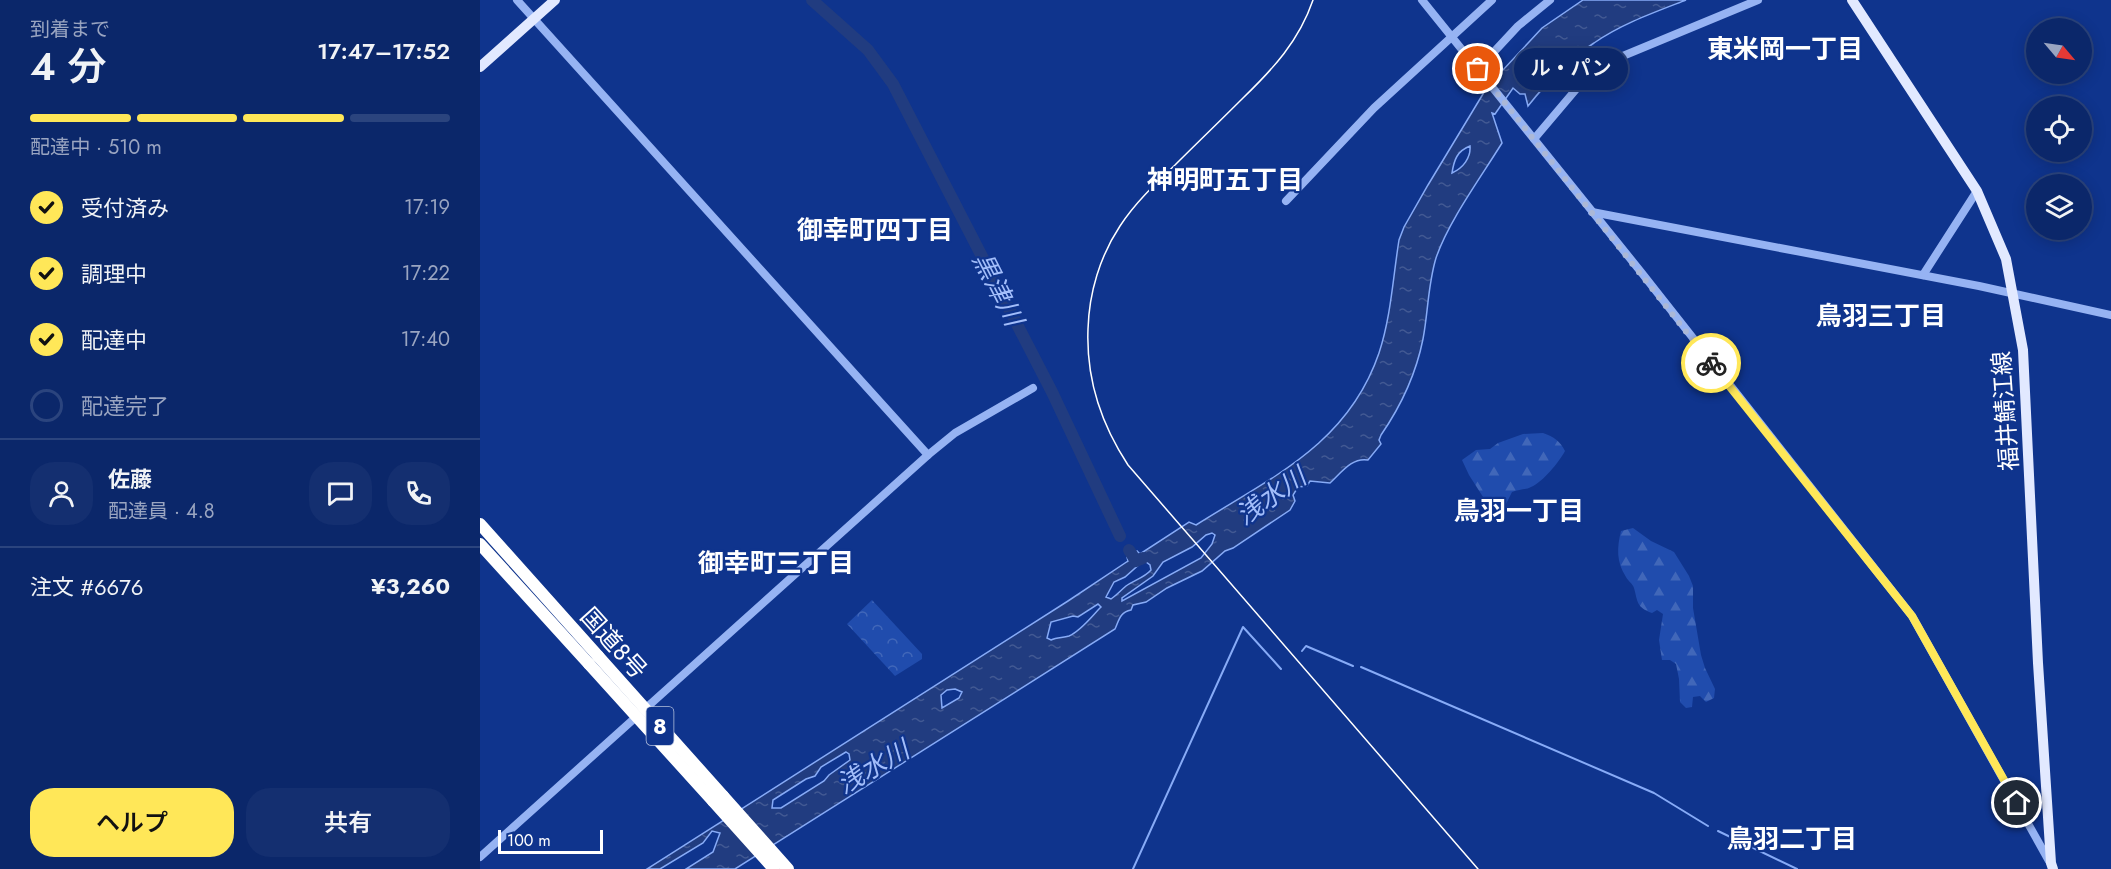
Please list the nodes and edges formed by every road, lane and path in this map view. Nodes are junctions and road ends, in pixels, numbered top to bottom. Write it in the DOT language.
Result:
graph roads {
  1 [pos="517,0"];
  2 [pos="555,0"];
  3 [pos="1422,0"];
  4 [pos="1492,0"];
  5 [pos="1550,0"];
  6 [pos="1758,0"];
  7 [pos="1852,0"];
  8 [pos="534,19"];
  9 [pos="1451,36"];
  10 [pos="480,67"];
  11 [pos="1478,69"];
  12 [pos="1532,136"];
  13 [pos="1977,191"];
  14 [pos="1286,201"];
  15 [pos="1592,212"];
  16 [pos="1923,275"];
  17 [pos="2013,293"];
  18 [pos="2111,315"];
  19 [pos="1033,388"];
  20 [pos="928,455"];
  21 [pos="480,524"];
  22 [pos="480,544"];
  23 [pos="593,660"];
  24 [pos="480,857"];
  25 [pos="774,863"];
  26 [pos="2052,866"];
  27 [pos="788,869"];
  1 -- 8 [label="street"];
  2 -- 8 [label="main road"];
  3 -- 9 [label="street"];
  4 -- 9 [label="street"];
  5 -- 11 [label="street"];
  6 -- 12 [label="street"];
  7 -- 13 [label="main road, 福井鯖江線"];
  8 -- 10 [label="main road"];
  8 -- 20 [label="street"];
  9 -- 11 [label="street"];
  9 -- 14 [label="street"];
  11 -- 12 [label="street"];
  12 -- 15 [label="street"];
  13 -- 16 [label="street"];
  13 -- 17 [label="main road, 福井鯖江線"];
  15 -- 16 [label="street"];
  15 -- 26 [label="street"];
  16 -- 17 [label="street"];
  17 -- 18 [label="street"];
  17 -- 26 [label="main road, 福井鯖江線"];
  19 -- 20 [label="street"];
  20 -- 24 [label="street"];
  21 -- 23 [label="highway, 国道8号 / 8"];
  22 -- 23 [label="highway, 国道8号 / 8"];
  23 -- 25 [label="highway, 国道8号 / 8, bridge"];
  25 -- 27 [label="highway, 国道8号 / 8"];
}
